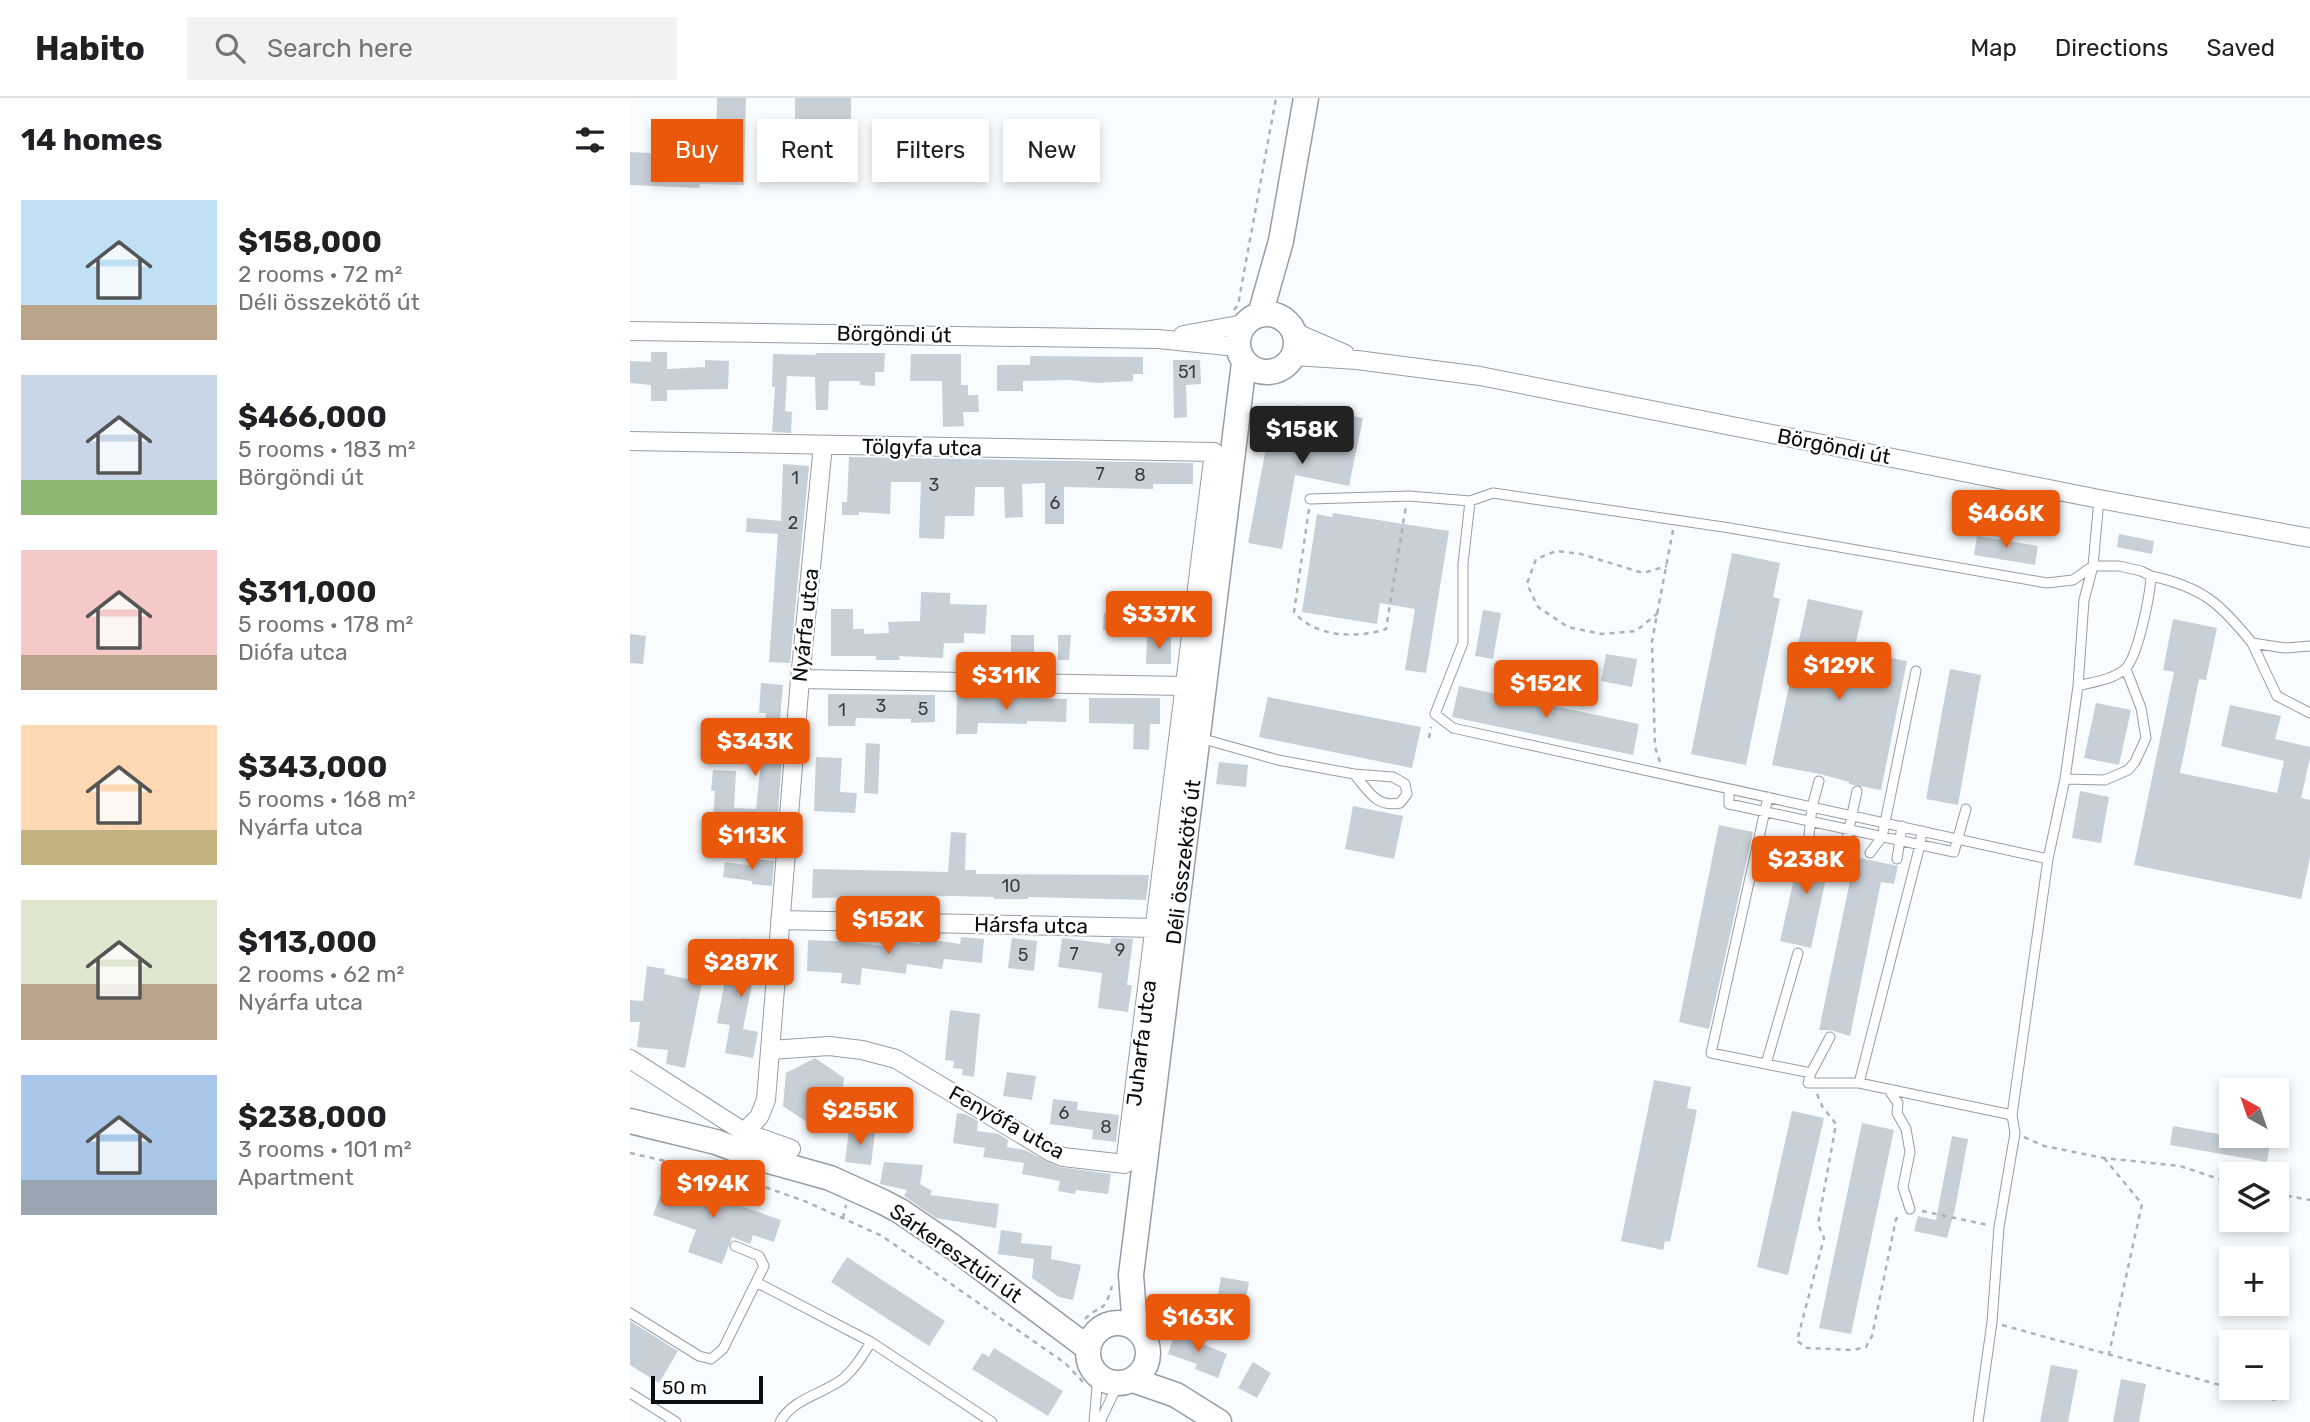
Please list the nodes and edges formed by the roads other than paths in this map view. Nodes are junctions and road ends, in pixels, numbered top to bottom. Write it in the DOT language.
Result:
graph roads {
  1 [pos="1306,98"];
  2 [pos="630,331"];
  3 [pos="1260,340"];
  4 [pos="630,441"];
  5 [pos="823,445"];
  6 [pos="1224,450"];
  7 [pos="1311,499"];
  8 [pos="2099,499"];
  9 [pos="1470,500"];
  10 [pos="2310,538"];
  11 [pos="2093,566"];
  12 [pos="2151,576"];
  13 [pos="2252,643"];
  14 [pos="2310,646"];
  15 [pos="2126,669"];
  16 [pos="1916,671"];
  17 [pos="800,679"];
  18 [pos="1185,686"];
  19 [pos="2078,686"];
  20 [pos="2310,713"];
  21 [pos="1198,737"];
  22 [pos="1354,774"];
  23 [pos="2065,779"];
  24 [pos="1819,781"];
  25 [pos="1729,789"];
  26 [pos="1857,791"];
  27 [pos="1768,797"];
  28 [pos="1812,807"];
  29 [pos="1966,809"];
  30 [pos="1766,812"];
  31 [pos="1851,815"];
  32 [pos="1811,822"];
  33 [pos="1885,822"];
  34 [pos="1902,826"];
  35 [pos="1850,830"];
  36 [pos="1922,831"];
  37 [pos="1809,836"];
  38 [pos="1882,837"];
  39 [pos="1958,838"];
  40 [pos="1901,841"];
  41 [pos="1920,845"];
  42 [pos="1870,853"];
  43 [pos="1843,857"];
  44 [pos="1897,859"];
  45 [pos="2048,859"];
  46 [pos="780,920"];
  47 [pos="1156,928"];
  48 [pos="1798,953"];
  49 [pos="1830,1037"];
  50 [pos="771,1050"];
  51 [pos="630,1059"];
  52 [pos="1766,1064"];
  53 [pos="1809,1078"];
  54 [pos="1858,1083"];
  55 [pos="1888,1089"];
  56 [pos="2012,1115"];
  57 [pos="630,1121"];
  58 [pos="744,1132"];
  59 [pos="791,1149"];
  60 [pos="1125,1164"];
  61 [pos="1910,1209"];
  62 [pos="735,1246"];
  63 [pos="756,1282"];
  64 [pos="630,1313"];
  65 [pos="1101,1332"];
  66 [pos="871,1342"];
  67 [pos="1148,1357"];
  68 [pos="1117,1380"];
  69 [pos="630,1393"];
  70 [pos="1176,1395"];
  71 [pos="676,1422"];
  72 [pos="780,1422"];
  73 [pos="992,1422"];
  74 [pos="1097,1422"];
  75 [pos="1219,1422"];
  76 [pos="1978,1422"];
  1 -- 3 [label="main road, Déli összekötő út"];
  2 -- 3 [label="street, Börgöndi út"];
  3 -- 6 [label="main road, Déli összekötő út"];
  3 -- 8 [label="street, Börgöndi út"];
  4 -- 5 [label="street, Tölgyfa utca"];
  5 -- 6 [label="street, Tölgyfa utca"];
  5 -- 17 [label="street, Nyárfa utca"];
  6 -- 18 [label="street, Juharfa utca"];
  6 -- 21 [label="main road, Déli összekötő út"];
  7 -- 9 [label="lane"];
  8 -- 10 [label="street, Börgöndi út"];
  8 -- 11 [label="lane"];
  9 -- 11 [label="lane"];
  9 -- 25 [label="lane"];
  11 -- 12 [label="lane"];
  11 -- 19 [label="lane"];
  12 -- 13 [label="lane"];
  12 -- 15 [label="lane"];
  13 -- 14 [label="lane"];
  13 -- 20 [label="lane"];
  15 -- 19 [label="lane"];
  15 -- 23 [label="lane"];
  16 -- 33 [label="lane"];
  17 -- 18 [label="street"];
  17 -- 46 [label="street, Nyárfa utca"];
  18 -- 47 [label="street, Juharfa utca"];
  19 -- 23 [label="lane"];
  21 -- 22 [label="lane"];
  21 -- 65 [label="main road, Déli összekötő út"];
  22 -- 22 [label="lane"];
  23 -- 45 [label="lane"];
  24 -- 28 [label="lane"];
  25 -- 27 [label="lane"];
  25 -- 30 [label="lane"];
  26 -- 31 [label="lane"];
  27 -- 28 [label="lane"];
  27 -- 30 [label="lane"];
  28 -- 31 [label="lane"];
  28 -- 32 [label="lane"];
  29 -- 39 [label="lane"];
  30 -- 32 [label="lane"];
  30 -- 52 [label="lane"];
  31 -- 33 [label="lane"];
  31 -- 35 [label="lane"];
  32 -- 35 [label="lane"];
  32 -- 37 [label="lane"];
  33 -- 34 [label="lane"];
  33 -- 38 [label="lane"];
  34 -- 36 [label="lane"];
  34 -- 40 [label="lane"];
  35 -- 38 [label="lane"];
  35 -- 43 [label="lane"];
  36 -- 39 [label="lane"];
  36 -- 41 [label="lane"];
  38 -- 40 [label="lane"];
  38 -- 42 [label="lane"];
  39 -- 41 [label="lane"];
  39 -- 45 [label="lane"];
  40 -- 41 [label="lane"];
  40 -- 44 [label="lane"];
  41 -- 54 [label="lane"];
  45 -- 56 [label="lane"];
  46 -- 47 [label="street, Hársfa utca"];
  46 -- 50 [label="street, Nyárfa utca"];
  47 -- 60 [label="street, Juharfa utca"];
  48 -- 52 [label="lane"];
  49 -- 53 [label="lane"];
  50 -- 58 [label="street, Nyárfa utca"];
  50 -- 60 [label="street, Fenyőfa utca"];
  51 -- 58 [label="street"];
  52 -- 53 [label="lane"];
  53 -- 54 [label="lane"];
  54 -- 55 [label="lane"];
  55 -- 56 [label="lane"];
  55 -- 61 [label="lane"];
  56 -- 76 [label="lane"];
  57 -- 65 [label="main road, Sárkeresztúri út"];
  58 -- 59 [label="street"];
  62 -- 63 [label="lane"];
  63 -- 64 [label="lane"];
  63 -- 66 [label="lane"];
  65 -- 67 [label="main road"];
  65 -- 68 [label="main road"];
  66 -- 72 [label="lane"];
  66 -- 73 [label="lane"];
  67 -- 68 [label="main road"];
  67 -- 70 [label="main road"];
  68 -- 70 [label="main road"];
  68 -- 74 [label="lane"];
  68 -- 74 [label="lane"];
  69 -- 71 [label="lane"];
  70 -- 75 [label="main road"];
}
